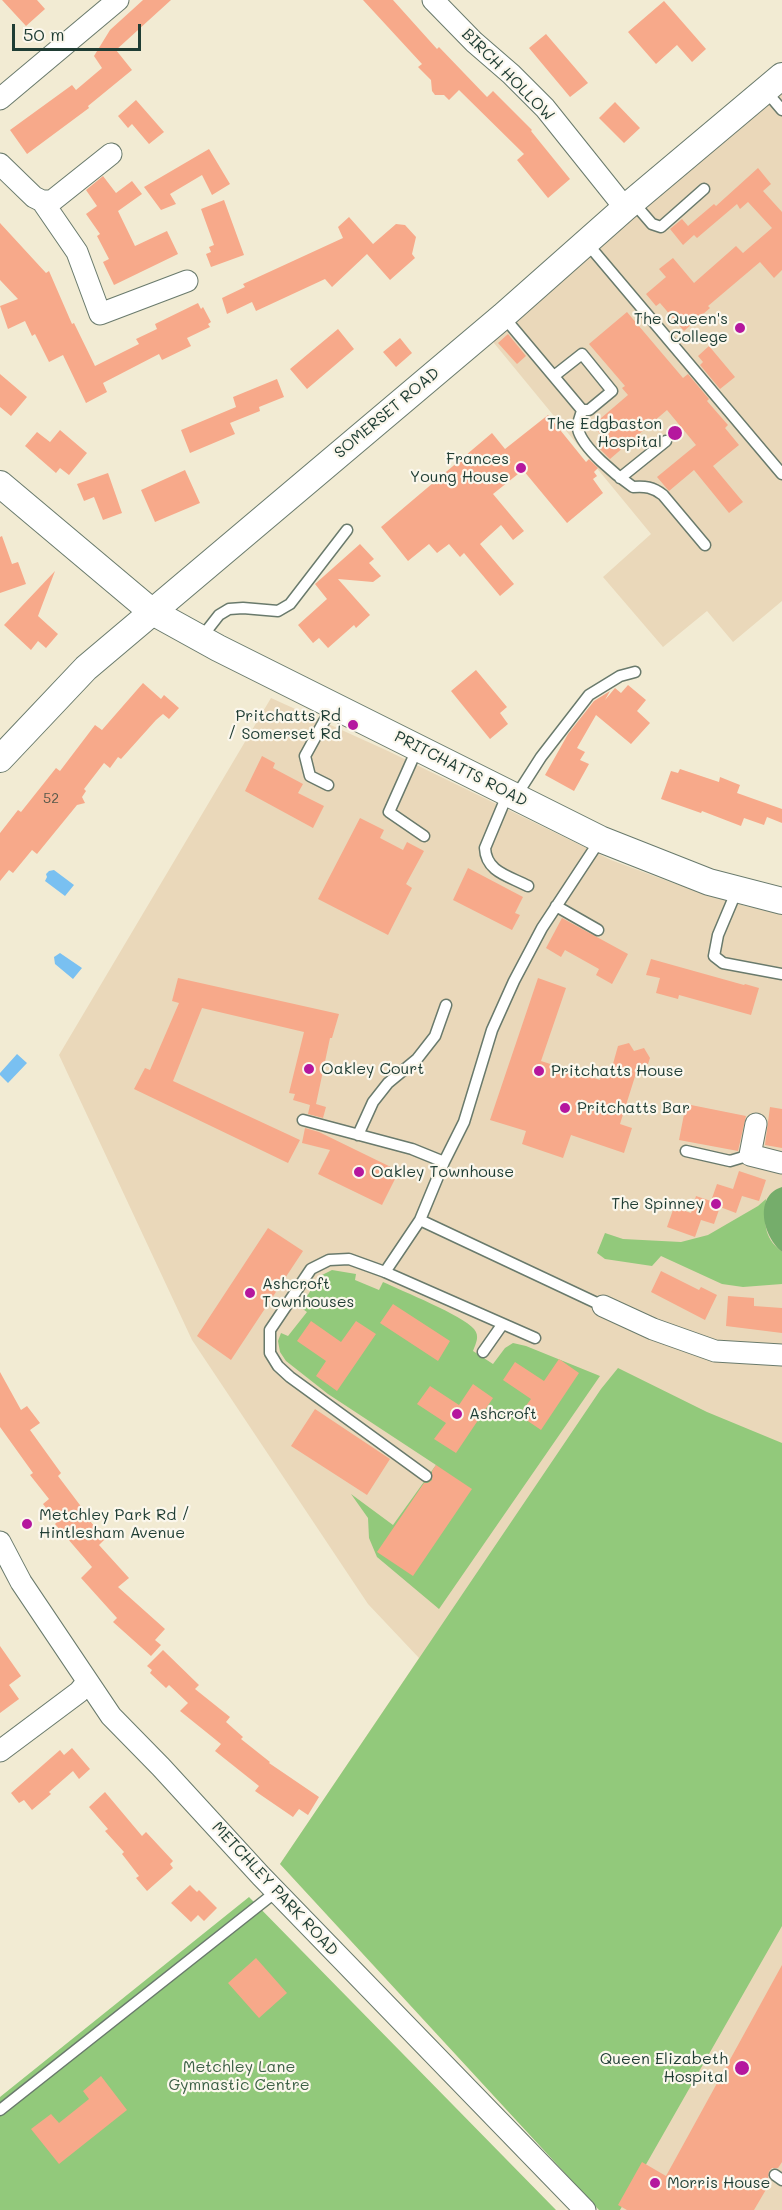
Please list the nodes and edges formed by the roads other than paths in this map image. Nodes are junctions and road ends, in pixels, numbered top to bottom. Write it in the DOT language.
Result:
graph roads {
  1 [pos="118,0"];
  2 [pos="433,0"];
  3 [pos="773,83"];
  4 [pos="0,99"];
  5 [pos="782,110"];
  6 [pos="111,154"];
  7 [pos="0,164"];
  8 [pos="705,189"];
  9 [pos="42,201"];
  10 [pos="629,205"];
  11 [pos="586,242"];
  12 [pos="187,281"];
  13 [pos="503,316"];
  14 [pos="554,376"];
  15 [pos="582,410"];
  16 [pos="666,441"];
  17 [pos="782,474"];
  18 [pos="620,478"];
  19 [pos="0,484"];
  20 [pos="347,530"];
  21 [pos="705,544"];
  22 [pos="151,611"];
  23 [pos="201,638"];
  24 [pos="635,672"];
  25 [pos="334,705"];
  26 [pos="418,747"];
  27 [pos="0,759"];
  28 [pos="328,785"];
  29 [pos="512,795"];
  30 [pos="424,836"];
  31 [pos="600,839"];
  32 [pos="528,886"];
  33 [pos="737,890"];
  34 [pos="782,901"];
  35 [pos="556,906"];
  36 [pos="598,930"];
  37 [pos="782,974"];
  38 [pos="446,1005"];
  39 [pos="303,1120"];
  40 [pos="756,1124"];
  41 [pos="358,1134"];
  42 [pos="686,1151"];
  43 [pos="750,1155"];
  44 [pos="444,1162"];
  45 [pos="782,1163"];
  46 [pos="420,1220"];
  47 [pos="385,1272"];
  48 [pos="603,1306"];
  49 [pos="502,1325"];
  50 [pos="535,1338"];
  51 [pos="483,1352"];
  52 [pos="782,1355"];
  53 [pos="426,1476"];
  54 [pos="0,1542"];
  55 [pos="87,1682"];
  56 [pos="0,1751"];
  57 [pos="277,1891"];
  58 [pos="0,2110"];
  59 [pos="585,2210"];
  1 -- 4 [label="street"];
  2 -- 10 [label="street, BIRCH HOLLOW"];
  3 -- 5 [label="lane"];
  3 -- 10 [label="street, SOMERSET ROAD"];
  6 -- 9 [label="street"];
  7 -- 9 [label="street"];
  8 -- 10 [label="lane"];
  9 -- 12 [label="street"];
  10 -- 11 [label="street, SOMERSET ROAD"];
  11 -- 13 [label="street, SOMERSET ROAD"];
  11 -- 17 [label="lane"];
  13 -- 14 [label="lane"];
  13 -- 22 [label="street, SOMERSET ROAD"];
  14 -- 15 [label="lane"];
  14 -- 15 [label="lane"];
  15 -- 18 [label="lane"];
  16 -- 18 [label="lane"];
  18 -- 21 [label="lane"];
  19 -- 22 [label="street, PRITCHATTS ROAD"];
  20 -- 23 [label="lane"];
  22 -- 23 [label="street, PRITCHATTS ROAD"];
  22 -- 27 [label="street, SOMERSET ROAD"];
  23 -- 25 [label="street, PRITCHATTS ROAD"];
  24 -- 29 [label="lane"];
  25 -- 26 [label="street, PRITCHATTS ROAD"];
  25 -- 28 [label="lane"];
  26 -- 29 [label="street, PRITCHATTS ROAD"];
  26 -- 30 [label="lane"];
  29 -- 31 [label="street, PRITCHATTS ROAD"];
  29 -- 32 [label="lane"];
  31 -- 33 [label="street, PRITCHATTS ROAD"];
  31 -- 35 [label="lane"];
  33 -- 34 [label="street, PRITCHATTS ROAD"];
  33 -- 37 [label="lane"];
  35 -- 36 [label="lane"];
  35 -- 44 [label="lane"];
  38 -- 41 [label="lane"];
  39 -- 41 [label="lane"];
  40 -- 43 [label="street"];
  41 -- 44 [label="lane"];
  42 -- 43 [label="lane"];
  43 -- 45 [label="street"];
  44 -- 46 [label="lane"];
  46 -- 47 [label="lane"];
  46 -- 48 [label="lane"];
  47 -- 49 [label="lane"];
  47 -- 53 [label="lane"];
  48 -- 52 [label="street"];
  49 -- 50 [label="lane"];
  49 -- 51 [label="lane"];
  54 -- 55 [label="street, METCHLEY PARK ROAD"];
  55 -- 56 [label="street"];
  55 -- 57 [label="street, METCHLEY PARK ROAD"];
  57 -- 58 [label="lane"];
  57 -- 59 [label="street, METCHLEY PARK ROAD"];
}
